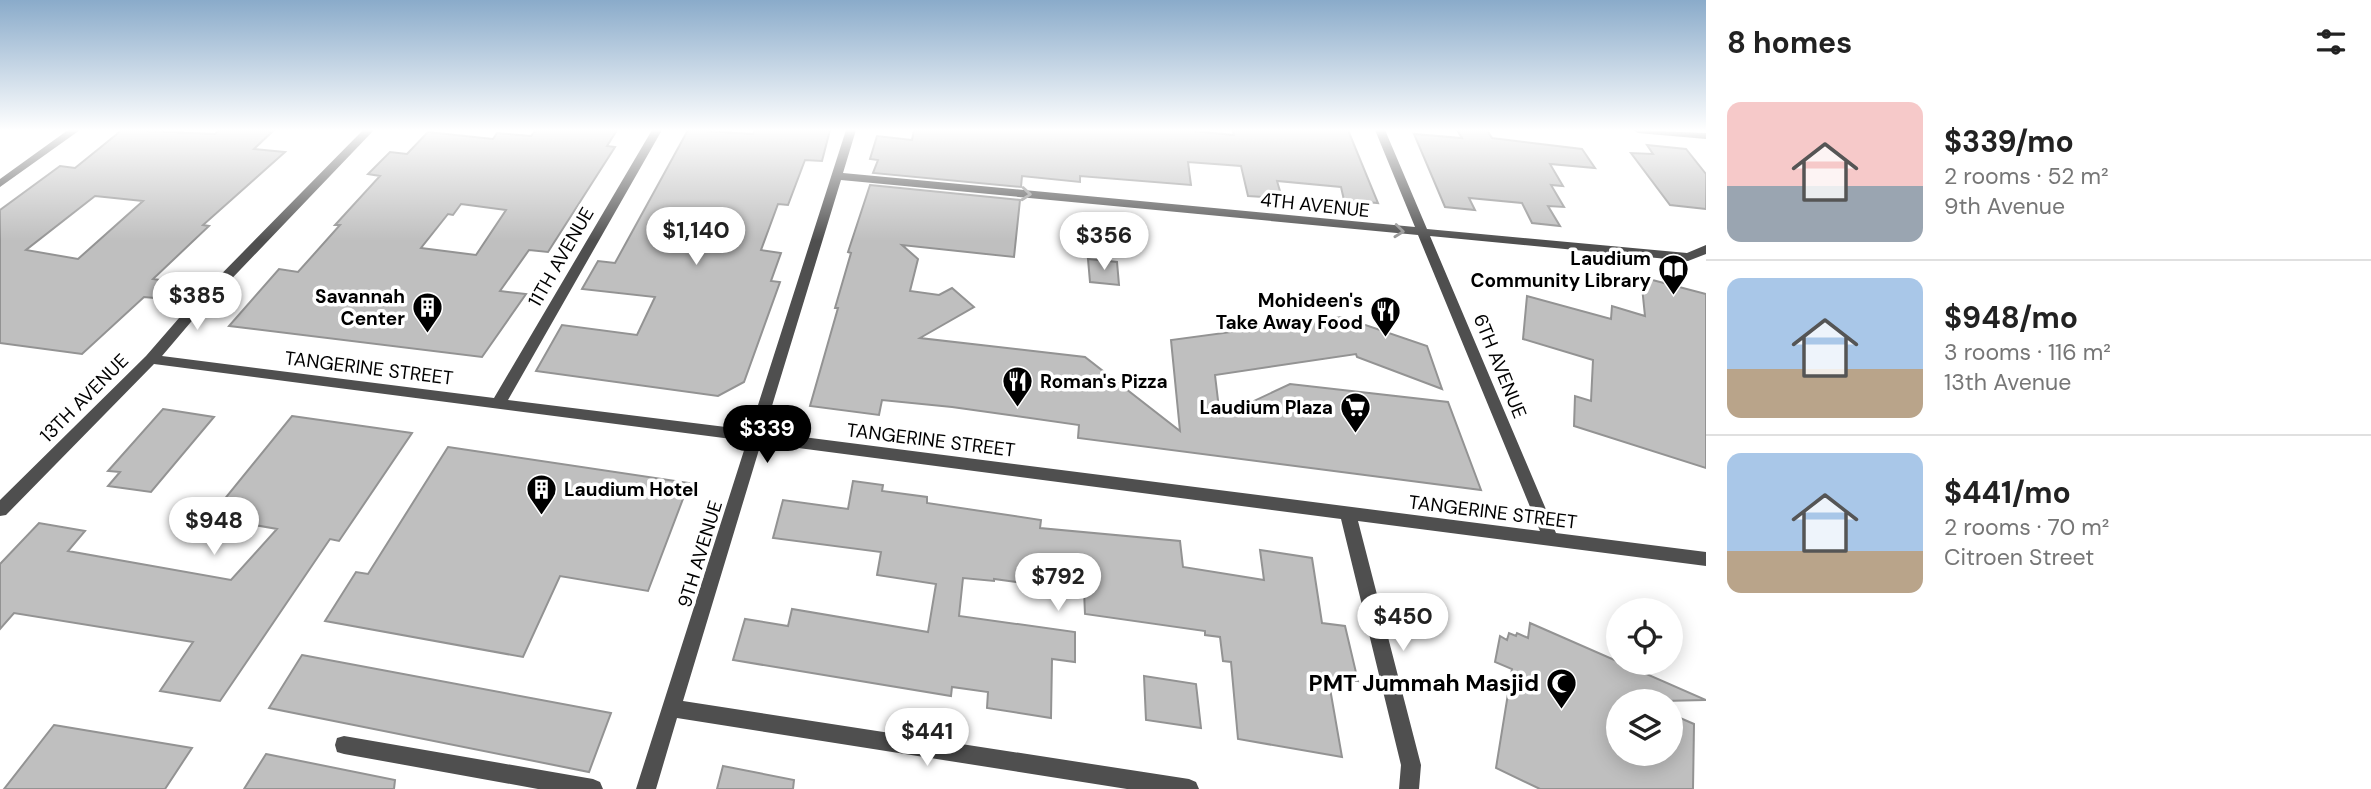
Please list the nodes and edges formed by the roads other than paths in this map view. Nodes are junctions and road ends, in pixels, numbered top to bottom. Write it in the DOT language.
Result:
graph roads {
  1 [pos="24,167"];
  2 [pos="333,167"];
  3 [pos="636,167"];
  4 [pos="839,167"];
  5 [pos="1396,167"];
  6 [pos="836,176"];
  7 [pos="0,184"];
  8 [pos="1424,233"];
  9 [pos="1706,249"];
  10 [pos="151,359"];
  11 [pos="498,404"];
  12 [pos="757,437"];
  13 [pos="0,510"];
  14 [pos="1349,514"];
  15 [pos="1551,539"];
  16 [pos="1706,559"];
  17 [pos="672,708"];
  18 [pos="344,745"];
  19 [pos="593,789"];
  20 [pos="646,789"];
  21 [pos="1189,789"];
  22 [pos="1409,789"];
  1 -- 7 [label="street"];
  2 -- 10 [label="street, 13TH AVENUE"];
  3 -- 11 [label="street, 11TH AVENUE"];
  4 -- 6 [label="street, 9TH AVENUE"];
  5 -- 8 [label="street, 6TH AVENUE"];
  6 -- 8 [label="street, 4TH AVENUE, one-way"];
  6 -- 12 [label="street, 9TH AVENUE"];
  8 -- 9 [label="street, 4TH AVENUE"];
  8 -- 15 [label="street, 6TH AVENUE"];
  10 -- 11 [label="street, TANGERINE STREET"];
  10 -- 13 [label="street, 13TH AVENUE"];
  11 -- 12 [label="street, TANGERINE STREET"];
  12 -- 14 [label="street, TANGERINE STREET"];
  12 -- 17 [label="street, 9TH AVENUE"];
  14 -- 15 [label="street, TANGERINE STREET"];
  14 -- 22 [label="street"];
  15 -- 16 [label="street, TANGERINE STREET"];
  17 -- 20 [label="street, 9TH AVENUE"];
  17 -- 21 [label="street"];
  18 -- 19 [label="street"];
}
